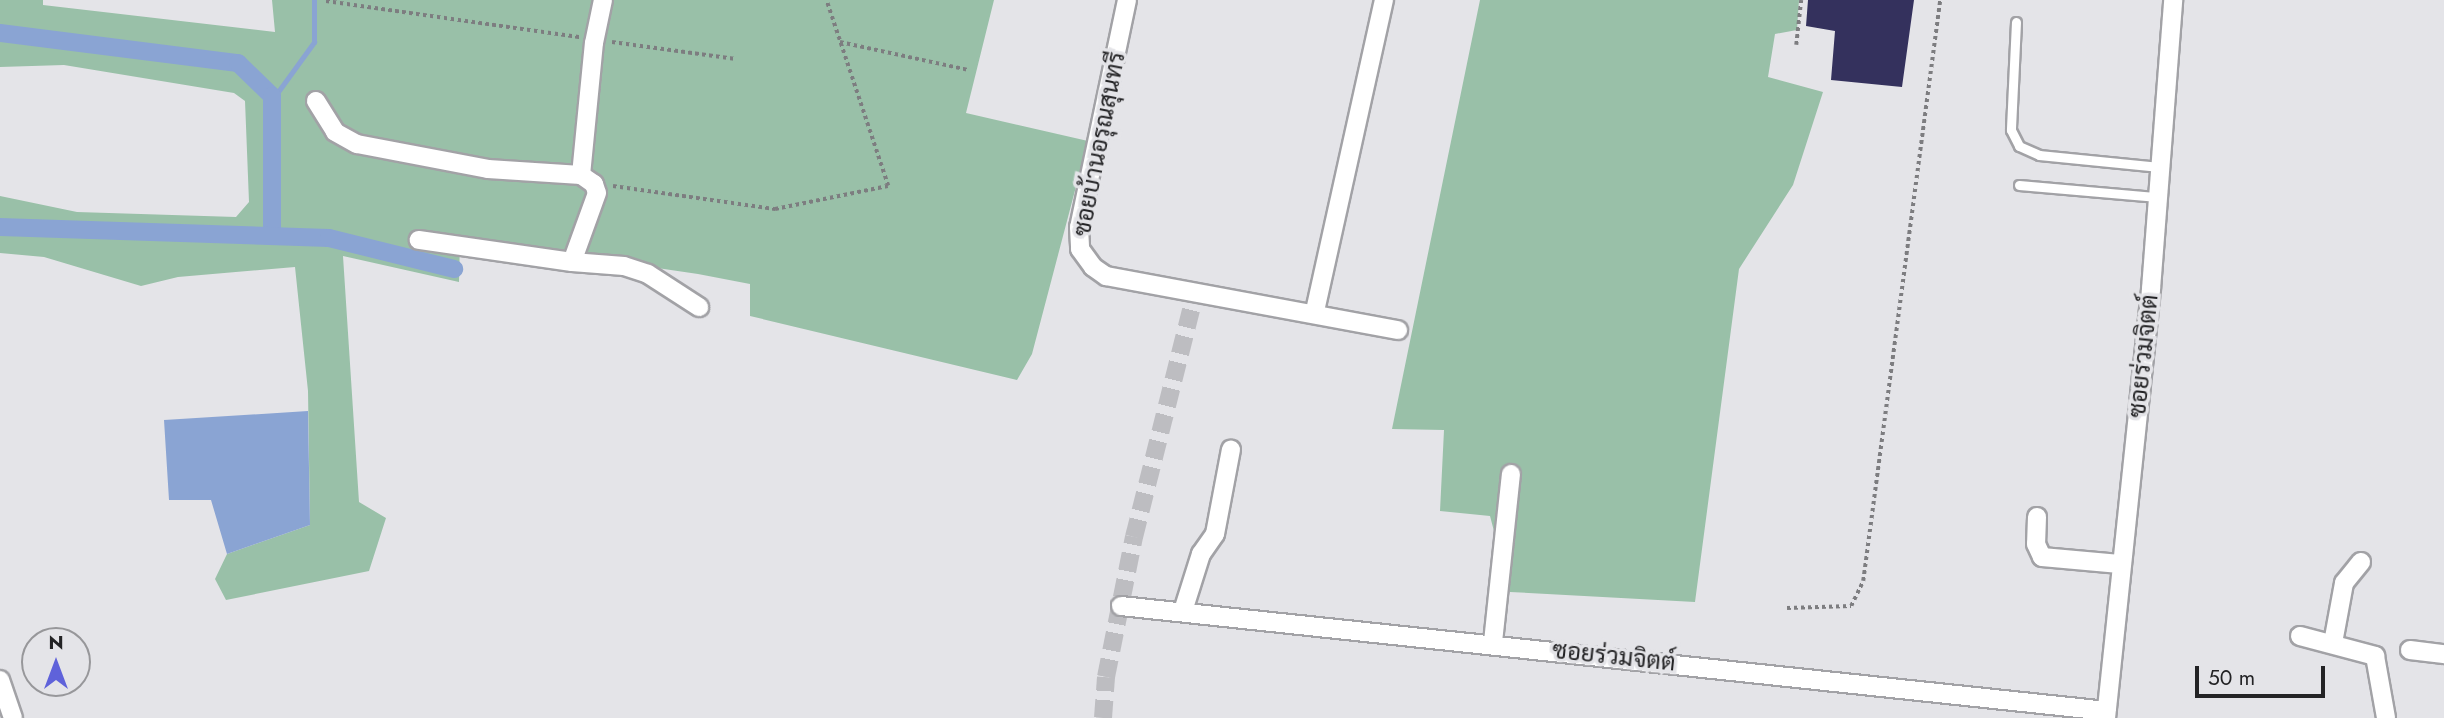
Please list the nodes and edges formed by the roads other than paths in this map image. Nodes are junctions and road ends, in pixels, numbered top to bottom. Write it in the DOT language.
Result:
graph roads {
  1 [pos="603,0"];
  2 [pos="1127,0"];
  3 [pos="1384,0"];
  4 [pos="2173,0"];
  5 [pos="2016,22"];
  6 [pos="316,101"];
  7 [pos="2159,167"];
  8 [pos="587,179"];
  9 [pos="2019,185"];
  10 [pos="2157,197"];
  11 [pos="419,240"];
  12 [pos="572,262"];
  13 [pos="699,307"];
  14 [pos="1315,312"];
  15 [pos="1398,330"];
  16 [pos="1231,449"];
  17 [pos="1511,474"];
  18 [pos="2037,517"];
  19 [pos="2361,562"];
  20 [pos="2120,565"];
  21 [pos="1121,606"];
  22 [pos="1183,611"];
  23 [pos="2300,636"];
  24 [pos="1493,642"];
  25 [pos="2333,643"];
  26 [pos="2410,650"];
  27 [pos="2444,654"];
  28 [pos="0,680"];
  29 [pos="2044,711"];
  30 [pos="2106,714"];
  31 [pos="13,718"];
  32 [pos="2386,718"];
  1 -- 8 [label="street"];
  2 -- 14 [label="street, ซอยบ้านอรุณสุนทรี"];
  3 -- 14 [label="street"];
  4 -- 7 [label="street, ซอยร่วมจิตต์"];
  5 -- 7 [label="lane"];
  6 -- 8 [label="street"];
  7 -- 10 [label="street, ซอยร่วมจิตต์"];
  8 -- 12 [label="street"];
  9 -- 10 [label="lane"];
  10 -- 20 [label="street, ซอยร่วมจิตต์"];
  11 -- 12 [label="street"];
  12 -- 13 [label="street"];
  14 -- 15 [label="street, ซอยบ้านอรุณสุนทรี"];
  16 -- 22 [label="street"];
  17 -- 24 [label="street"];
  18 -- 20 [label="street"];
  19 -- 25 [label="street"];
  20 -- 30 [label="street, ซอยร่วมจิตต์"];
  21 -- 22 [label="street, ซอยร่วมจิตต์"];
  22 -- 24 [label="street, ซอยร่วมจิตต์"];
  23 -- 25 [label="street"];
  24 -- 29 [label="street, ซอยร่วมจิตต์"];
  25 -- 32 [label="street"];
  26 -- 27 [label="street"];
  28 -- 31 [label="street"];
  29 -- 30 [label="street, ซอยร่วมจิตต์"];
}
